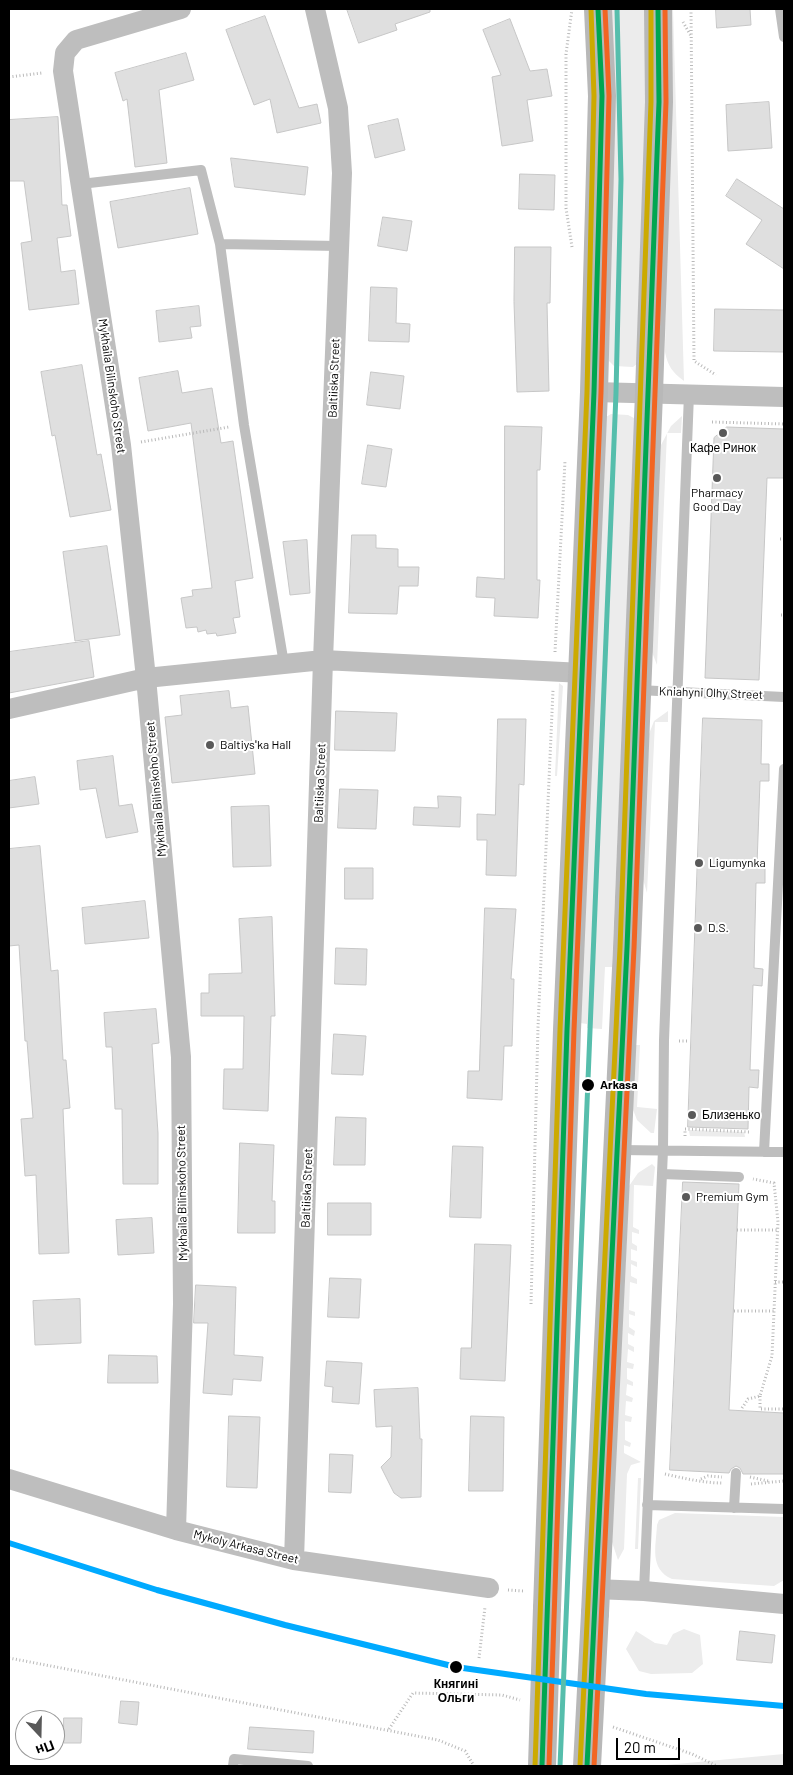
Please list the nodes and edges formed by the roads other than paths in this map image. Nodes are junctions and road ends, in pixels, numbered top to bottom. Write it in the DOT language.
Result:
graph roads {
  1 [pos="181,9"];
  2 [pos="314,9"];
  3 [pos="598,9"];
  4 [pos="658,9"];
  5 [pos="780,9"];
  6 [pos="784,37"];
  7 [pos="81,184"];
  8 [pos="220,244"];
  9 [pos="339,246"];
  10 [pos="594,392"];
  11 [pos="649,393"];
  12 [pos="689,394"];
  13 [pos="784,397"];
  14 [pos="323,660"];
  15 [pos="284,664"];
  16 [pos="583,673"];
  17 [pos="146,678"];
  18 [pos="637,690"];
  19 [pos="678,691"];
  20 [pos="784,697"];
  21 [pos="9,709"];
  22 [pos="784,769"];
  23 [pos="616,1150"];
  24 [pos="663,1150"];
  25 [pos="764,1152"];
  26 [pos="784,1152"];
  27 [pos="662,1174"];
  28 [pos="739,1177"];
  29 [pos="731,1475"];
  30 [pos="9,1479"];
  31 [pos="647,1505"];
  32 [pos="734,1508"];
  33 [pos="784,1509"];
  34 [pos="176,1530"];
  35 [pos="294,1560"];
  36 [pos="489,1588"];
  37 [pos="644,1591"];
  38 [pos="595,1601"];
  39 [pos="784,1603"];
  40 [pos="233,1766"];
  41 [pos="308,1766"];
  42 [pos="542,1766"];
  43 [pos="587,1766"];
  1 -- 7 [label="street, Mykhaila Bilinskoho Street"];
  2 -- 9 [label="street, Baltiiska Street"];
  3 -- 10 [label="main road"];
  4 -- 11 [label="main road"];
  5 -- 6 [label="lane"];
  7 -- 8 [label="lane"];
  7 -- 17 [label="street, Mykhaila Bilinskoho Street"];
  8 -- 9 [label="lane"];
  8 -- 15 [label="lane"];
  9 -- 14 [label="street, Baltiiska Street"];
  10 -- 11 [label="street"];
  10 -- 16 [label="main road"];
  11 -- 12 [label="street"];
  11 -- 18 [label="main road"];
  12 -- 13 [label="street"];
  12 -- 19 [label="lane"];
  14 -- 15 [label="street"];
  14 -- 16 [label="street"];
  14 -- 35 [label="street, Baltiiska Street"];
  15 -- 17 [label="street"];
  16 -- 42 [label="main road, bridge"];
  17 -- 21 [label="street"];
  17 -- 34 [label="street, Mykhaila Bilinskoho Street"];
  18 -- 19 [label="lane, Kniahyni Olhy Street"];
  18 -- 23 [label="main road"];
  19 -- 20 [label="lane, Kniahyni Olhy Street"];
  19 -- 24 [label="lane"];
  22 -- 25 [label="lane"];
  23 -- 24 [label="lane"];
  23 -- 38 [label="main road"];
  24 -- 25 [label="lane"];
  24 -- 27 [label="lane"];
  25 -- 26 [label="lane"];
  27 -- 28 [label="lane"];
  27 -- 31 [label="lane"];
  29 -- 32 [label="lane"];
  30 -- 34 [label="street, Mykoly Arkasa Street"];
  31 -- 32 [label="lane"];
  31 -- 37 [label="lane"];
  32 -- 33 [label="lane"];
  34 -- 35 [label="street, Mykoly Arkasa Street"];
  35 -- 36 [label="street, Mykoly Arkasa Street"];
  37 -- 38 [label="street"];
  37 -- 39 [label="street"];
  38 -- 43 [label="main road, bridge"];
  40 -- 41 [label="lane"];
}
